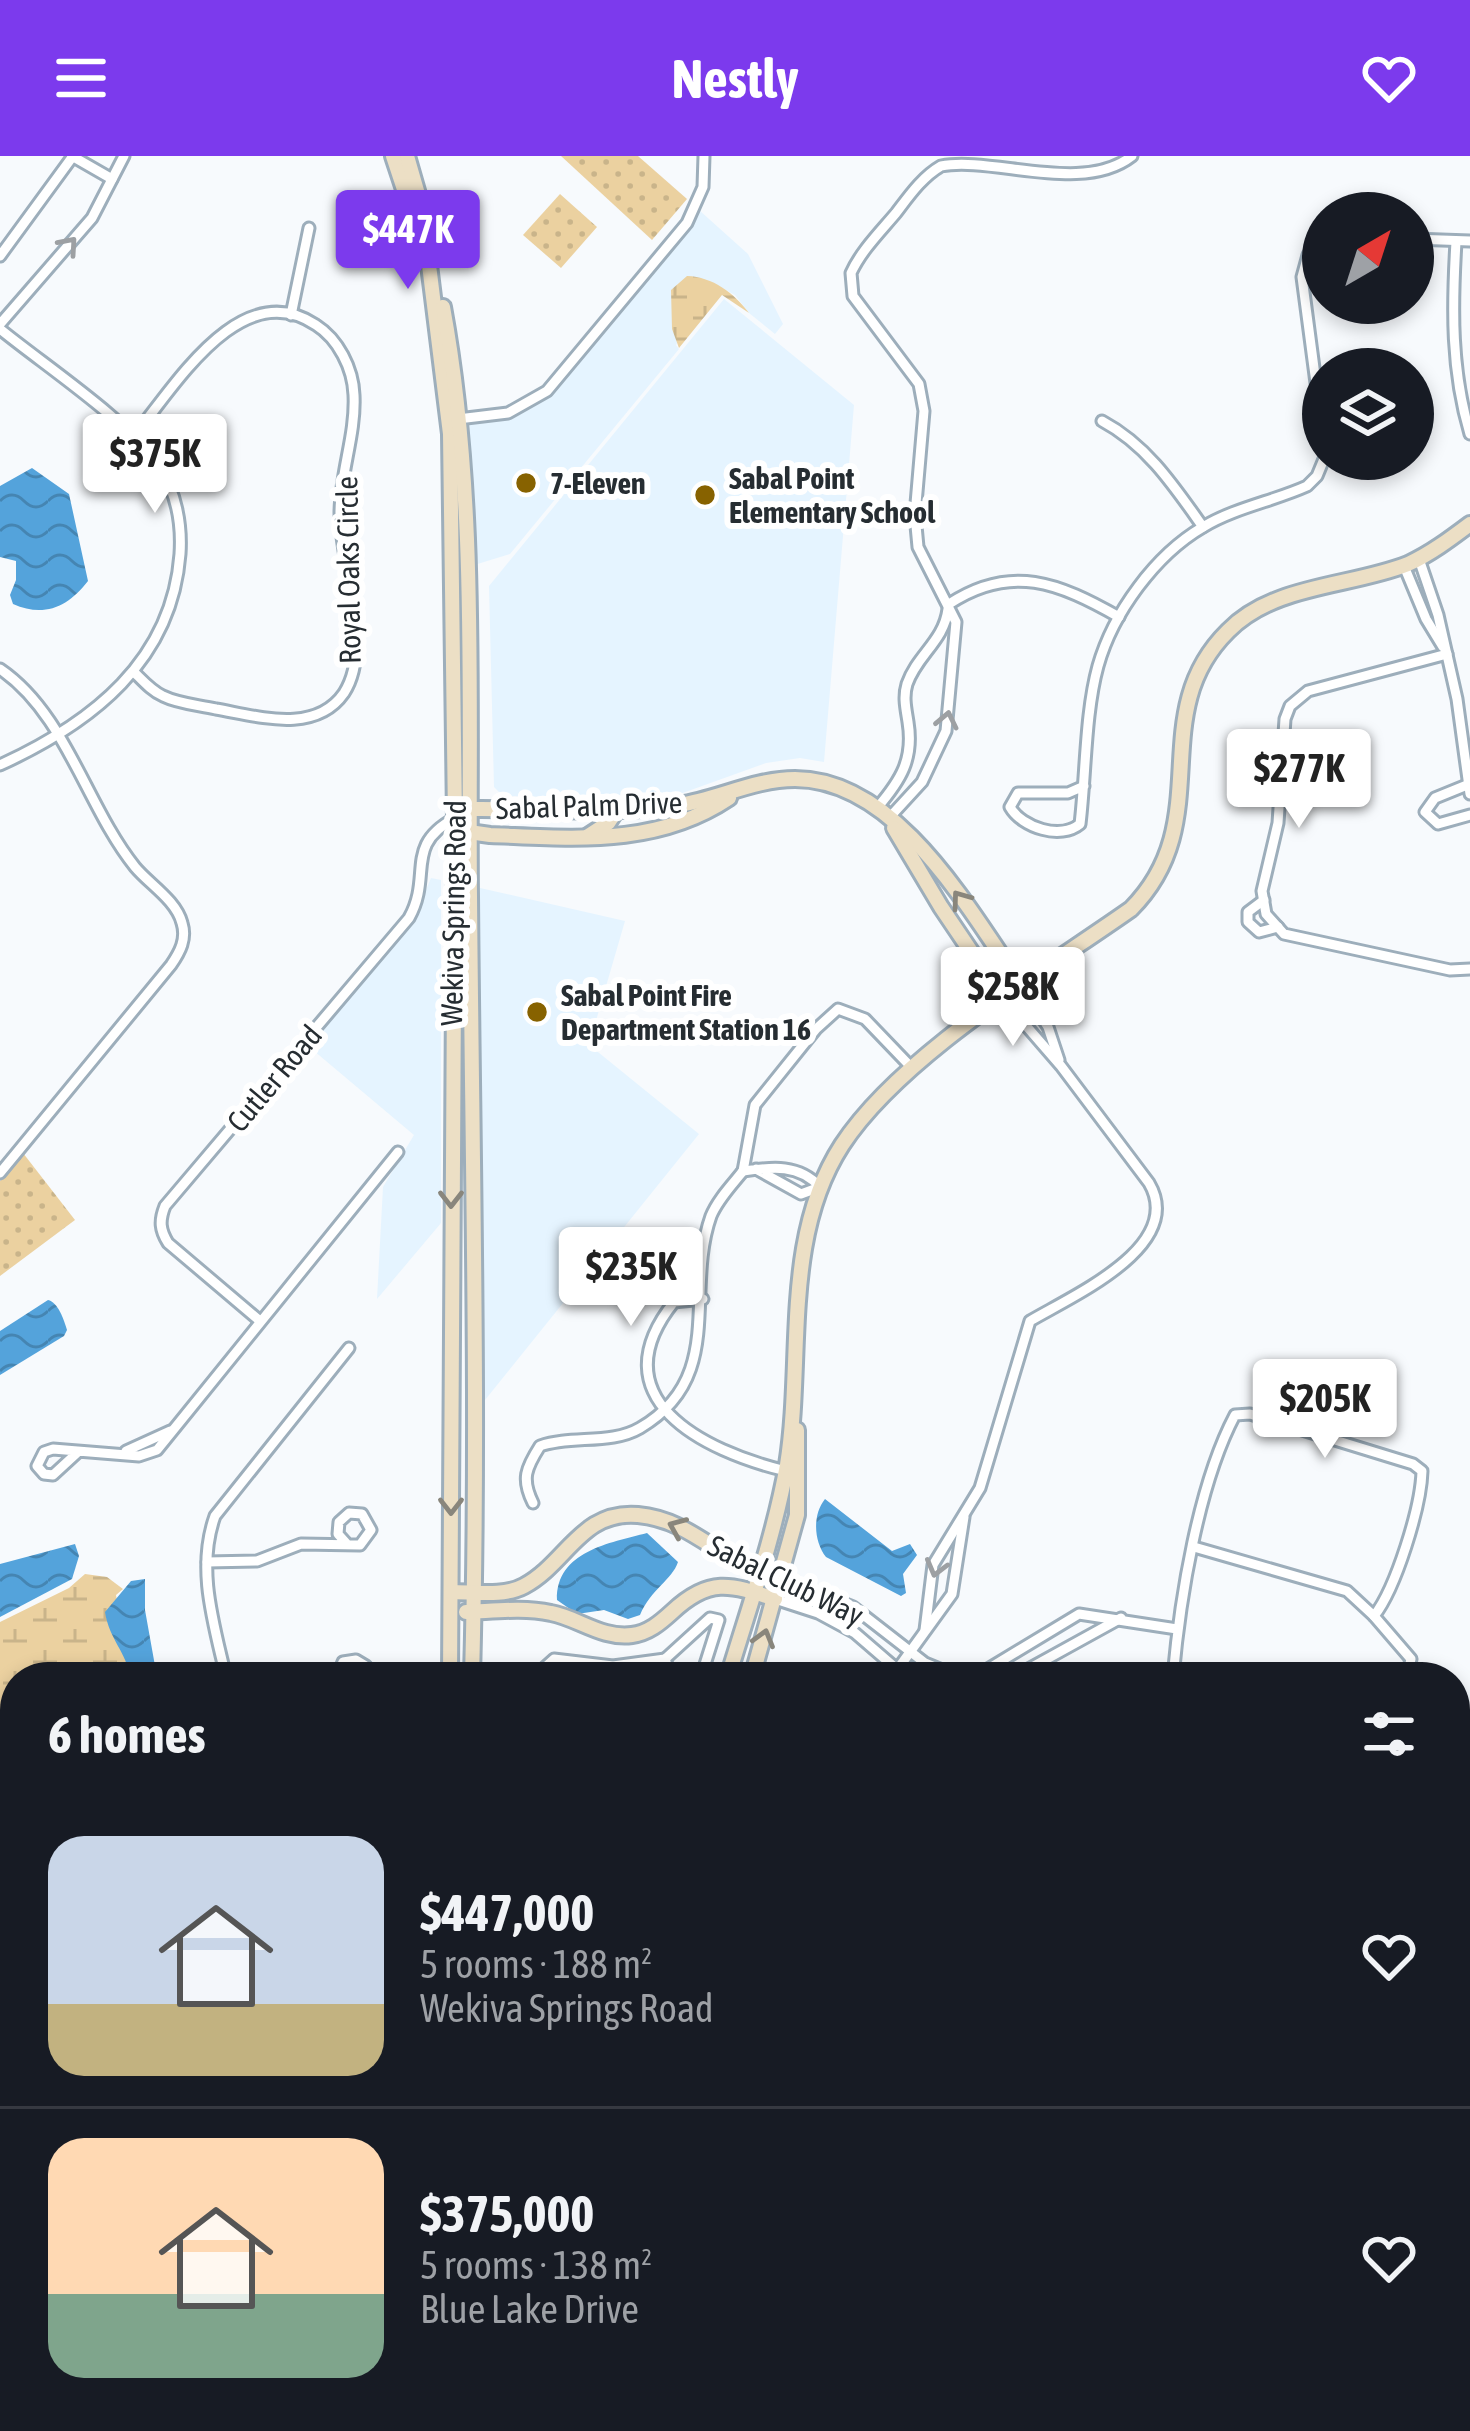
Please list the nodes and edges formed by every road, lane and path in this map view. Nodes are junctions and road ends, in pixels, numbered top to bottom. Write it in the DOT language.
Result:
graph roads {
  1 [pos="73,156"];
  2 [pos="124,156"];
  3 [pos="392,156"];
  4 [pos="407,156"];
  5 [pos="704,156"];
  6 [pos="982,156"];
  7 [pos="1132,156"];
  8 [pos="1006,158"];
  9 [pos="112,179"];
  10 [pos="309,228"];
  11 [pos="1434,240"];
  12 [pos="1470,241"];
  13 [pos="1456,242"];
  14 [pos="0,256"];
  15 [pos="291,315"];
  16 [pos="0,326"];
  17 [pos="454,419"];
  18 [pos="1102,421"];
  19 [pos="1470,434"];
  20 [pos="134,437"];
  21 [pos="1314,480"];
  22 [pos="1470,524"];
  23 [pos="1203,526"];
  24 [pos="1412,562"];
  25 [pos="949,604"];
  26 [pos="1119,617"];
  27 [pos="1447,654"];
  28 [pos="0,669"];
  29 [pos="135,674"];
  30 [pos="57,735"];
  31 [pos="0,764"];
  32 [pos="1084,786"];
  33 [pos="1469,789"];
  34 [pos="741,790"];
  35 [pos="617,808"];
  36 [pos="469,809"];
  37 [pos="883,813"];
  38 [pos="1470,814"];
  39 [pos="455,818"];
  40 [pos="470,832"];
  41 [pos="490,836"];
  42 [pos="584,838"];
  43 [pos="470,857"];
  44 [pos="1264,900"];
  45 [pos="1278,927"];
  46 [pos="1470,969"];
  47 [pos="1022,986"];
  48 [pos="451,998"];
  49 [pos="471,998"];
  50 [pos="1004,999"];
  51 [pos="1061,1066"];
  52 [pos="912,1068"];
  53 [pos="452,1127"];
  54 [pos="470,1127"];
  55 [pos="398,1152"];
  56 [pos="756,1169"];
  57 [pos="743,1171"];
  58 [pos="0,1173"];
  59 [pos="820,1187"];
  60 [pos="703,1299"];
  61 [pos="260,1321"];
  62 [pos="350,1348"];
  63 [pos="795,1408"];
  64 [pos="664,1410"];
  65 [pos="78,1452"];
  66 [pos="786,1471"];
  67 [pos="532,1503"];
  68 [pos="965,1513"];
  69 [pos="347,1544"];
  70 [pos="1194,1547"];
  71 [pos="207,1562"];
  72 [pos="759,1571"];
  73 [pos="781,1578"];
  74 [pos="451,1592"];
  75 [pos="474,1592"];
  76 [pos="753,1592"];
  77 [pos="775,1599"];
  78 [pos="474,1612"];
  79 [pos="452,1613"];
  80 [pos="1374,1616"];
  81 [pos="1121,1618"];
  82 [pos="1177,1629"];
  83 [pos="925,1630"];
  84 [pos="908,1652"];
  85 [pos="665,1659"];
  86 [pos="223,1662"];
  87 [pos="450,1662"];
  88 [pos="472,1662"];
  89 [pos="550,1662"];
  90 [pos="579,1662"];
  91 [pos="643,1662"];
  92 [pos="666,1662"];
  93 [pos="705,1662"];
  94 [pos="732,1662"];
  95 [pos="756,1662"];
  96 [pos="883,1662"];
  97 [pos="901,1662"];
  98 [pos="927,1662"];
  99 [pos="1000,1662"];
  100 [pos="1041,1662"];
  101 [pos="1174,1662"];
  102 [pos="1410,1662"];
  1 -- 9 [label="street"];
  1 -- 14 [label="street"];
  2 -- 9 [label="street"];
  3 -- 17 [label="street, Wekiva Springs Road"];
  4 -- 17 [label="street, Wekiva Springs Road"];
  5 -- 17 [label="street"];
  6 -- 8 [label="street"];
  6 -- 25 [label="street"];
  7 -- 8 [label="street"];
  16 -- 9 [label="street, one-way"];
  10 -- 15 [label="street"];
  11 -- 13 [label="street"];
  12 -- 13 [label="street"];
  13 -- 19 [label="street"];
  15 -- 20 [label="street"];
  15 -- 29 [label="street, Royal Oaks Circle"];
  16 -- 20 [label="street"];
  17 -- 36 [label="street, Wekiva Springs Road"];
  17 -- 39 [label="street, Wekiva Springs Road"];
  18 -- 23 [label="street"];
  20 -- 29 [label="street"];
  21 -- 23 [label="street"];
  22 -- 24 [label="street"];
  23 -- 26 [label="street"];
  24 -- 27 [label="street"];
  24 -- 47 [label="street"];
  25 -- 26 [label="street"];
  25 -- 37 [label="street"];
  37 -- 25 [label="street, one-way"];
  26 -- 32 [label="street"];
  27 -- 33 [label="street"];
  27 -- 44 [label="street"];
  28 -- 30 [label="street"];
  29 -- 30 [label="street"];
  30 -- 31 [label="street"];
  30 -- 58 [label="street"];
  32 -- 32 [label="street"];
  33 -- 38 [label="street"];
  34 -- 35 [label="street, Sabal Palm Drive"];
  34 -- 37 [label="street, Sabal Palm Drive"];
  34 -- 42 [label="street, Sabal Palm Drive"];
  35 -- 36 [label="street, Sabal Palm Drive"];
  35 -- 42 [label="street"];
  36 -- 39 [label="street, Sabal Palm Drive"];
  36 -- 40 [label="street, Wekiva Springs Road"];
  47 -- 37 [label="street, Sabal Palm Drive, one-way"];
  37 -- 50 [label="street"];
  39 -- 40 [label="street, Sabal Palm Drive"];
  39 -- 48 [label="street, Wekiva Springs Road"];
  39 -- 61 [label="street, Cutler Road"];
  40 -- 41 [label="street, Sabal Palm Drive"];
  40 -- 43 [label="street, Wekiva Springs Road"];
  41 -- 42 [label="street, Sabal Palm Drive"];
  41 -- 43 [label="street"];
  43 -- 49 [label="street, Wekiva Springs Road"];
  44 -- 45 [label="street"];
  44 -- 45 [label="street"];
  45 -- 46 [label="street"];
  47 -- 50 [label="street"];
  47 -- 51 [label="street"];
  48 -- 49 [label="street"];
  48 -- 53 [label="street, Wekiva Springs Road"];
  49 -- 54 [label="street, Wekiva Springs Road"];
  50 -- 51 [label="street"];
  50 -- 52 [label="street"];
  51 -- 68 [label="street"];
  52 -- 57 [label="street"];
  52 -- 59 [label="street"];
  53 -- 54 [label="street"];
  53 -- 74 [label="street, Wekiva Springs Road, one-way"];
  54 -- 75 [label="street, Wekiva Springs Road"];
  55 -- 61 [label="street"];
  56 -- 57 [label="street"];
  56 -- 59 [label="street"];
  56 -- 59 [label="street"];
  57 -- 60 [label="street"];
  59 -- 63 [label="street"];
  60 -- 64 [label="street"];
  60 -- 64 [label="street"];
  61 -- 65 [label="street"];
  62 -- 71 [label="street"];
  63 -- 66 [label="street"];
  63 -- 73 [label="street"];
  64 -- 66 [label="street"];
  64 -- 67 [label="street"];
  66 -- 72 [label="street"];
  68 -- 83 [label="street, one-way"];
  68 -- 83 [label="street"];
  69 -- 71 [label="street"];
  70 -- 80 [label="street"];
  70 -- 80 [label="street"];
  70 -- 82 [label="street"];
  71 -- 86 [label="street"];
  72 -- 73 [label="street, Sabal Club Way"];
  72 -- 75 [label="street, Sabal Club Way, one-way"];
  72 -- 76 [label="street"];
  73 -- 77 [label="street"];
  73 -- 84 [label="street, Sabal Club Way"];
  74 -- 75 [label="street, Sabal Club Way"];
  74 -- 79 [label="street, Wekiva Springs Road"];
  75 -- 78 [label="street, Wekiva Springs Road"];
  76 -- 77 [label="street, Sabal Club Way"];
  76 -- 78 [label="street, Sabal Club Way"];
  76 -- 94 [label="street"];
  95 -- 77 [label="street, one-way"];
  77 -- 96 [label="street, Sabal Club Way"];
  78 -- 79 [label="street, Sabal Club Way"];
  78 -- 88 [label="street, Wekiva Springs Road"];
  79 -- 87 [label="street, Wekiva Springs Road"];
  80 -- 102 [label="street"];
  81 -- 82 [label="street, Sabal Club Way"];
  81 -- 99 [label="street, Sabal Club Way"];
  81 -- 100 [label="street"];
  82 -- 101 [label="street"];
  83 -- 84 [label="street"];
  84 -- 97 [label="street"];
  84 -- 98 [label="street, Sabal Club Way"];
  85 -- 91 [label="street"];
  85 -- 92 [label="street"];
  85 -- 93 [label="street"];
  89 -- 90 [label="street"];
}
